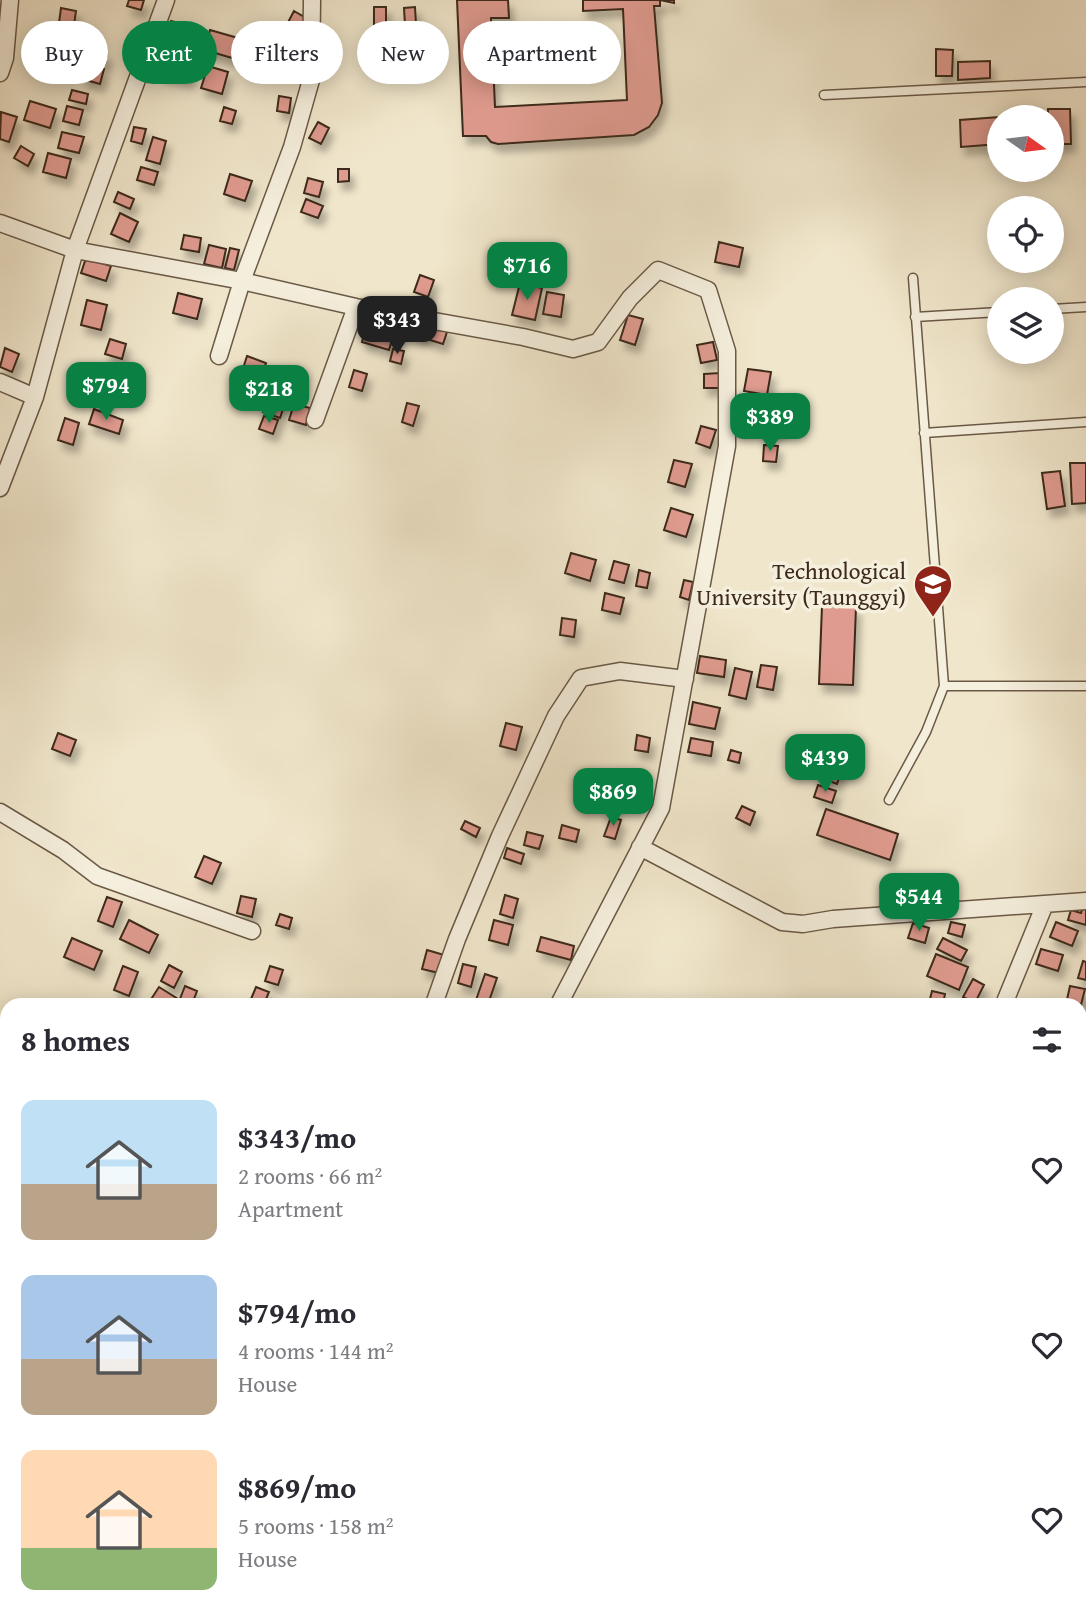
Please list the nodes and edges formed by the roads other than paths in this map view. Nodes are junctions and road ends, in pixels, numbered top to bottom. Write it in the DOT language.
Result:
graph roads {
  1 [pos="10,0"];
  2 [pos="166,0"];
  3 [pos="312,0"];
  4 [pos="0,73"];
  5 [pos="1086,82"];
  6 [pos="824,96"];
  7 [pos="0,223"];
  8 [pos="75,250"];
  9 [pos="913,278"];
  10 [pos="242,281"];
  11 [pos="356,307"];
  12 [pos="1086,307"];
  13 [pos="1064,308"];
  14 [pos="987,313"];
  15 [pos="915,317"];
  16 [pos="219,356"];
  17 [pos="0,382"];
  18 [pos="35,397"];
  19 [pos="314,419"];
  20 [pos="1086,422"];
  21 [pos="924,433"];
  22 [pos="0,488"];
  23 [pos="685,679"];
  24 [pos="944,686"];
  25 [pos="1086,686"];
  26 [pos="888,800"];
  27 [pos="0,811"];
  28 [pos="640,847"];
  29 [pos="1086,901"];
  30 [pos="1045,904"];
  31 [pos="252,931"];
  32 [pos="436,998"];
  33 [pos="562,998"];
  34 [pos="1006,998"];
  1 -- 4 [label="street"];
  2 -- 8 [label="street"];
  3 -- 10 [label="street"];
  5 -- 6 [label="lane"];
  7 -- 8 [label="street"];
  8 -- 10 [label="street"];
  8 -- 18 [label="street"];
  9 -- 15 [label="lane"];
  10 -- 11 [label="street"];
  10 -- 16 [label="street"];
  11 -- 19 [label="street"];
  11 -- 23 [label="street"];
  12 -- 13 [label="lane"];
  14 -- 15 [label="lane"];
  15 -- 21 [label="lane"];
  17 -- 18 [label="street"];
  18 -- 22 [label="street"];
  20 -- 21 [label="lane"];
  21 -- 24 [label="lane"];
  23 -- 28 [label="street"];
  23 -- 32 [label="street"];
  24 -- 25 [label="lane"];
  24 -- 26 [label="lane"];
  27 -- 31 [label="street"];
  28 -- 30 [label="street"];
  28 -- 33 [label="street"];
  29 -- 30 [label="street"];
  30 -- 34 [label="street"];
}
